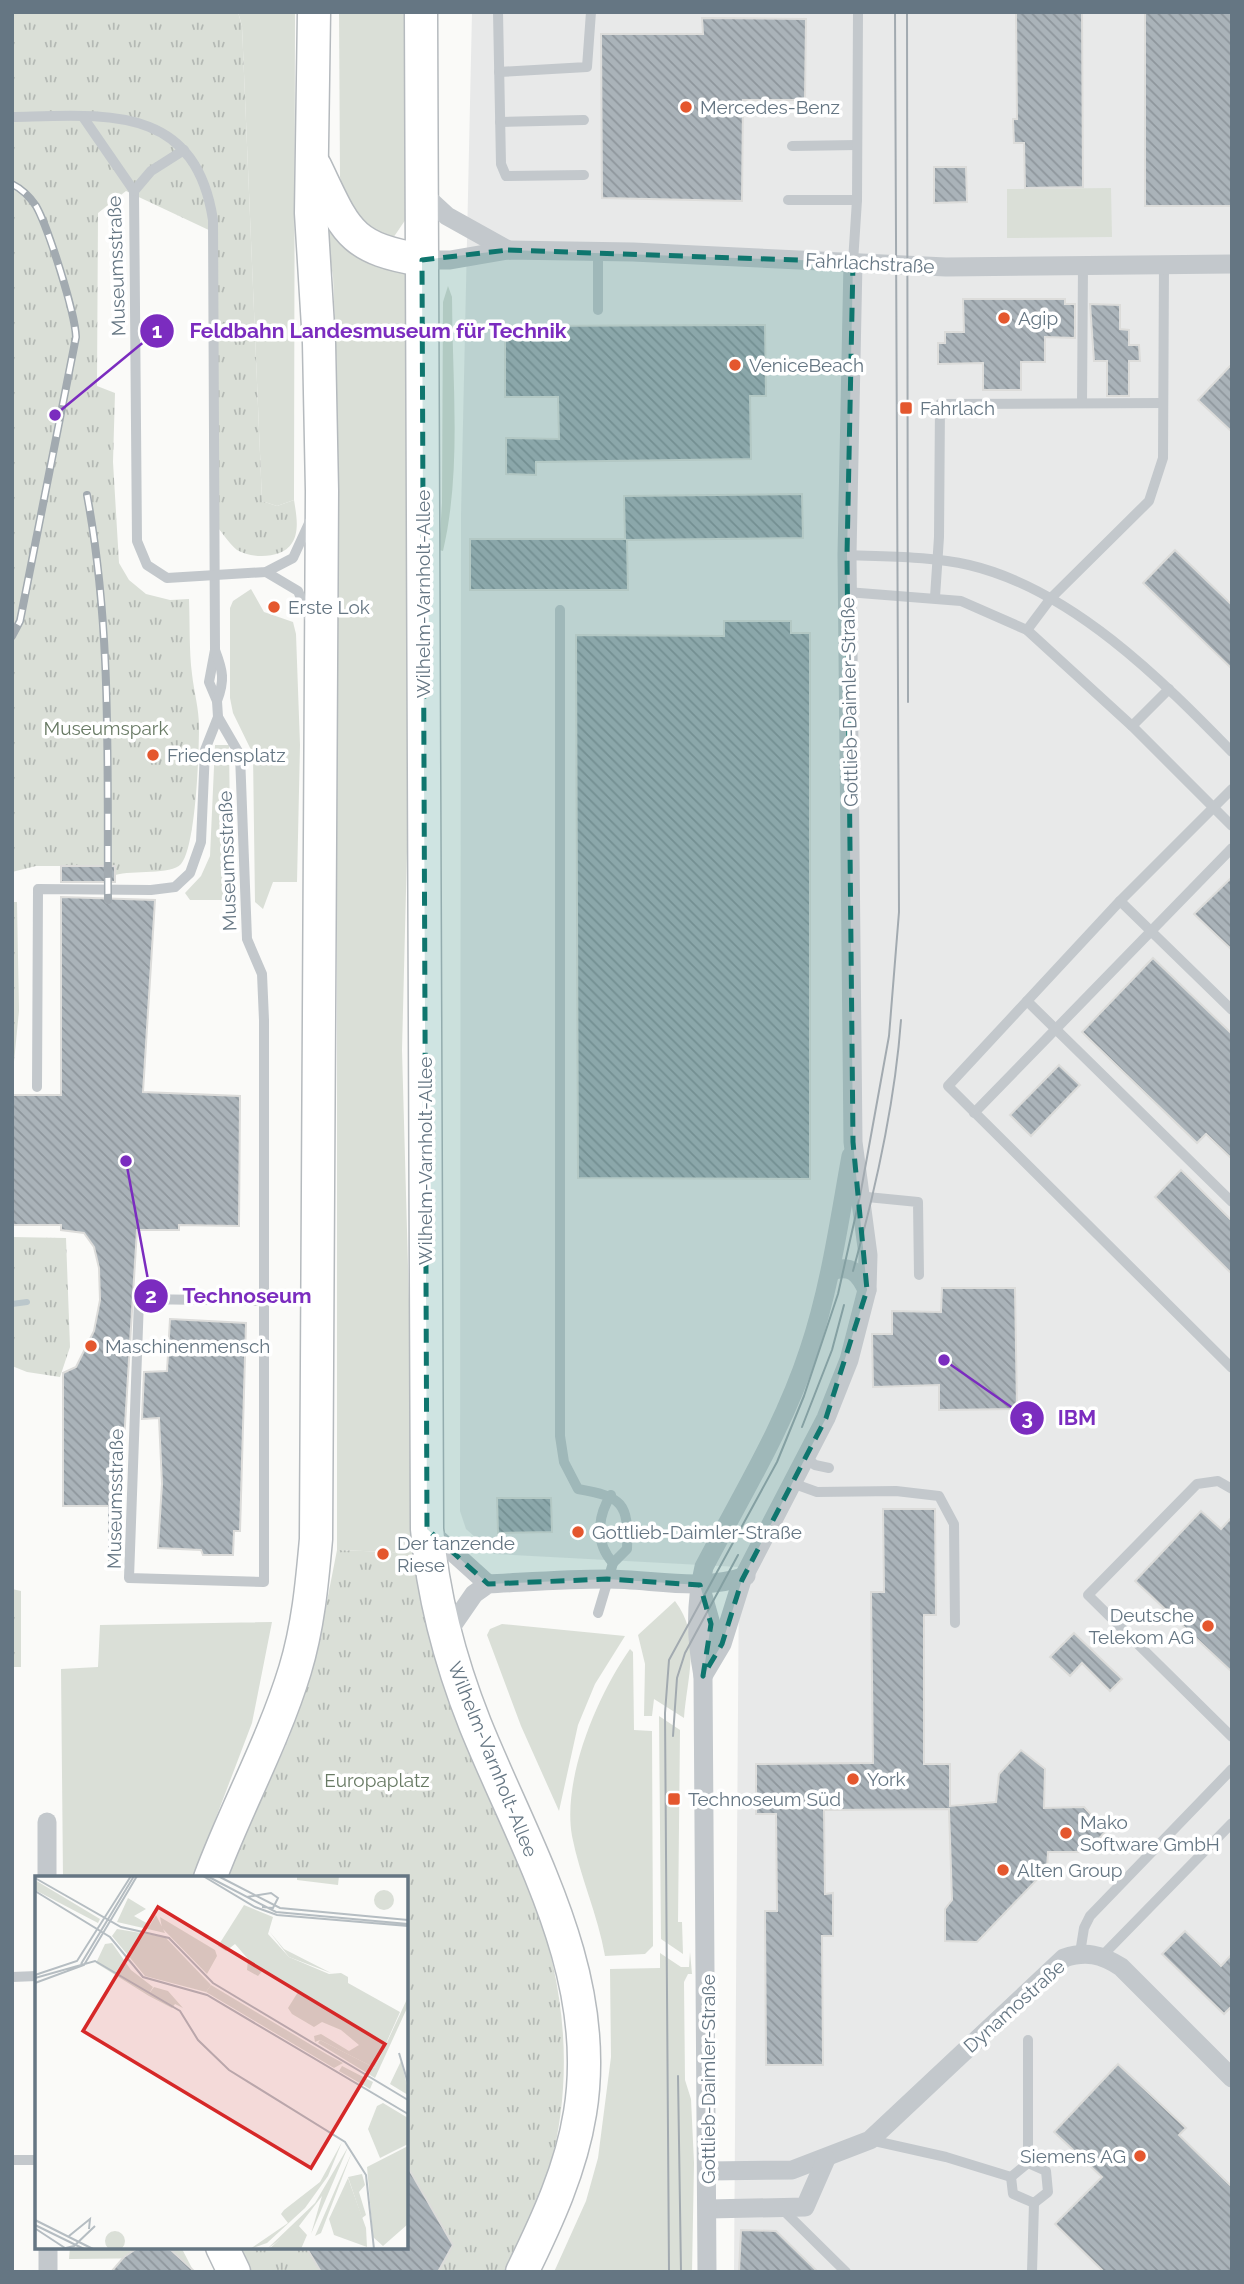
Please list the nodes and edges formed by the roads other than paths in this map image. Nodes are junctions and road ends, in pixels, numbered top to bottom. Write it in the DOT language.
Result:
graph roads {
  1 [pos="314,12"];
  2 [pos="421,12"];
  3 [pos="498,12"];
  4 [pos="591,12"];
  5 [pos="858,12"];
  6 [pos="499,72"];
  7 [pos="12,117"];
  8 [pos="83,117"];
  9 [pos="584,120"];
  10 [pos="500,122"];
  11 [pos="857,145"];
  12 [pos="792,146"];
  13 [pos="184,150"];
  14 [pos="313,162"];
  15 [pos="584,176"];
  16 [pos="134,191"];
  17 [pos="422,193"];
  18 [pos="788,200"];
  19 [pos="857,200"];
  20 [pos="508,250"];
  21 [pos="598,251"];
  22 [pos="422,260"];
  23 [pos="853,262"];
  24 [pos="1164,264"];
  25 [pos="1232,264"];
  26 [pos="1083,265"];
  27 [pos="598,310"];
  28 [pos="1082,403"];
  29 [pos="1163,403"];
  30 [pos="322,491"];
  31 [pos="847,555"];
  32 [pos="939,559"];
  33 [pos="266,572"];
  34 [pos="215,576"];
  35 [pos="847,592"];
  36 [pos="935,597"];
  37 [pos="1051,598"];
  38 [pos="560,610"];
  39 [pos="1027,630"];
  40 [pos="321,650"];
  41 [pos="1169,689"];
  42 [pos="218,717"];
  43 [pos="1132,726"];
  44 [pos="1232,752"];
  45 [pos="1232,789"];
  46 [pos="1213,807"];
  47 [pos="1232,825"];
  48 [pos="1232,848"];
  49 [pos="1120,901"];
  50 [pos="1151,931"];
  51 [pos="1027,1001"];
  52 [pos="1232,1010"];
  53 [pos="1056,1030"];
  54 [pos="37,1087"];
  55 [pos="974,1113"];
  56 [pos="852,1198"];
  57 [pos="1232,1202"];
  58 [pos="831,1271"];
  59 [pos="919,1275"];
  60 [pos="867,1290"];
  61 [pos="264,1301"];
  62 [pos="1232,1367"];
  63 [pos="805,1457"];
  64 [pos="829,1468"];
  65 [pos="791,1483"];
  66 [pos="1232,1489"];
  67 [pos="611,1495"];
  68 [pos="427,1529"];
  69 [pos="610,1571"];
  70 [pos="746,1576"];
  71 [pos="488,1584"];
  72 [pos="699,1585"];
  73 [pos="598,1613"];
  74 [pos="955,1623"];
  75 [pos="445,1636"];
  76 [pos="703,1676"];
  77 [pos="1232,1737"];
  78 [pos="1232,1769"];
  79 [pos="47,1822"];
  80 [pos="1232,1824"];
  81 [pos="47,1876"];
  82 [pos="212,1876"];
  83 [pos="1080,1953"];
  84 [pos="1102,1955"];
  85 [pos="35,1976"];
  86 [pos="12,1977"];
  87 [pos="1028,2040"];
  88 [pos="1232,2078"];
  89 [pos="870,2140"];
  90 [pos="825,2159"];
  91 [pos="12,2160"];
  92 [pos="35,2160"];
  93 [pos="1028,2163"];
  94 [pos="709,2171"];
  95 [pos="792,2171"];
  96 [pos="1011,2176"];
  97 [pos="811,2192"];
  98 [pos="1034,2203"];
  99 [pos="781,2208"];
  100 [pos="709,2209"];
  101 [pos="48,2249"];
  102 [pos="223,2249"];
  103 [pos="48,2272"];
  104 [pos="234,2272"];
  105 [pos="522,2272"];
  106 [pos="707,2272"];
  107 [pos="846,2272"];
  108 [pos="1032,2272"];
  1 -- 14 [label="main road"];
  2 -- 17 [label="main road, Wilhelm-Varnholt-Allee"];
  3 -- 6 [label="lane"];
  4 -- 6 [label="lane"];
  5 -- 11 [label="lane"];
  6 -- 10 [label="lane"];
  7 -- 8 [label="lane, Museumsstraße"];
  8 -- 13 [label="lane, Museumsstraße"];
  8 -- 16 [label="lane, Museumsstraße"];
  9 -- 10 [label="lane"];
  10 -- 15 [label="lane"];
  11 -- 12 [label="lane"];
  11 -- 19 [label="lane"];
  13 -- 16 [label="lane"];
  13 -- 34 [label="lane, Museumsstraße"];
  14 -- 22 [label="main road"];
  14 -- 30 [label="main road"];
  16 -- 34 [label="lane, Museumsstraße"];
  17 -- 20 [label="street, Fahrlachstraße"];
  17 -- 22 [label="main road, Wilhelm-Varnholt-Allee"];
  18 -- 19 [label="lane"];
  19 -- 23 [label="lane"];
  20 -- 21 [label="street, Fahrlachstraße"];
  20 -- 22 [label="street, Fahrlachstraße"];
  21 -- 23 [label="street, Fahrlachstraße"];
  21 -- 27 [label="lane"];
  22 -- 68 [label="main road, Wilhelm-Varnholt-Allee"];
  23 -- 26 [label="street, Fahrlachstraße"];
  23 -- 31 [label="street, Gottlieb-Daimler-Straße"];
  24 -- 25 [label="street, Fahrlachstraße"];
  24 -- 26 [label="street, Fahrlachstraße"];
  24 -- 29 [label="lane"];
  26 -- 28 [label="lane"];
  28 -- 29 [label="lane"];
  28 -- 32 [label="lane"];
  29 -- 37 [label="lane"];
  30 -- 33 [label="lane, Museumsstraße"];
  30 -- 40 [label="main road"];
  31 -- 32 [label="lane"];
  31 -- 35 [label="street, Gottlieb-Daimler-Straße"];
  32 -- 36 [label="lane"];
  32 -- 37 [label="lane"];
  33 -- 34 [label="lane, Museumsstraße"];
  33 -- 40 [label="lane"];
  34 -- 42 [label="lane, Museumsstraße"];
  35 -- 36 [label="lane"];
  35 -- 56 [label="street, Gottlieb-Daimler-Straße"];
  36 -- 39 [label="lane"];
  37 -- 39 [label="lane"];
  37 -- 41 [label="lane"];
  38 -- 67 [label="lane"];
  39 -- 43 [label="lane"];
  40 -- 82 [label="main road"];
  41 -- 43 [label="lane"];
  41 -- 44 [label="lane"];
  42 -- 54 [label="lane, Museumsstraße"];
  42 -- 61 [label="lane, Museumsstraße"];
  43 -- 46 [label="lane"];
  45 -- 46 [label="lane"];
  46 -- 47 [label="lane"];
  46 -- 49 [label="lane"];
  48 -- 50 [label="lane"];
  49 -- 50 [label="lane"];
  49 -- 51 [label="lane"];
  50 -- 52 [label="lane"];
  50 -- 53 [label="lane"];
  51 -- 53 [label="lane"];
  51 -- 55 [label="lane"];
  53 -- 55 [label="lane"];
  53 -- 57 [label="lane"];
  55 -- 62 [label="lane"];
  56 -- 58 [label="street, Gottlieb-Daimler-Straße"];
  56 -- 59 [label="lane"];
  56 -- 60 [label="street, Gottlieb-Daimler-Straße"];
  58 -- 60 [label="street"];
  58 -- 72 [label="street, Gottlieb-Daimler-Straße"];
  60 -- 63 [label="street, Gottlieb-Daimler-Straße"];
  61 -- 61 [label="lane, Museumsstraße"];
  63 -- 64 [label="lane"];
  63 -- 65 [label="street, Gottlieb-Daimler-Straße"];
  65 -- 70 [label="street, Gottlieb-Daimler-Straße"];
  65 -- 74 [label="lane"];
  66 -- 77 [label="lane"];
  67 -- 69 [label="lane"];
  67 -- 69 [label="lane"];
  68 -- 71 [label="street"];
  68 -- 75 [label="main road, Wilhelm-Varnholt-Allee"];
  69 -- 71 [label="street"];
  69 -- 72 [label="street"];
  69 -- 73 [label="lane"];
  70 -- 72 [label="street"];
  70 -- 76 [label="street, Gottlieb-Daimler-Straße"];
  71 -- 75 [label="street"];
  72 -- 76 [label="street, Gottlieb-Daimler-Straße"];
  75 -- 105 [label="main road, Wilhelm-Varnholt-Allee"];
  76 -- 94 [label="street, Gottlieb-Daimler-Straße"];
  78 -- 83 [label="lane"];
  79 -- 81 [label="street"];
  80 -- 84 [label="lane"];
  83 -- 84 [label="street, Dynamostraße"];
  83 -- 89 [label="street, Dynamostraße"];
  84 -- 88 [label="street"];
  85 -- 86 [label="lane"];
  87 -- 93 [label="lane"];
  89 -- 90 [label="street, Dynamostraße"];
  89 -- 96 [label="lane"];
  90 -- 95 [label="street, Dynamostraße"];
  90 -- 97 [label="street"];
  91 -- 92 [label="lane"];
  93 -- 96 [label="lane"];
  93 -- 98 [label="lane"];
  94 -- 95 [label="street, Dynamostraße"];
  94 -- 100 [label="street, Gottlieb-Daimler-Straße"];
  95 -- 97 [label="street"];
  96 -- 98 [label="lane"];
  97 -- 99 [label="street"];
  98 -- 108 [label="lane"];
  99 -- 100 [label="street"];
  99 -- 107 [label="lane"];
  100 -- 106 [label="street, Gottlieb-Daimler-Straße"];
  101 -- 103 [label="street"];
  102 -- 104 [label="main road"];
}
